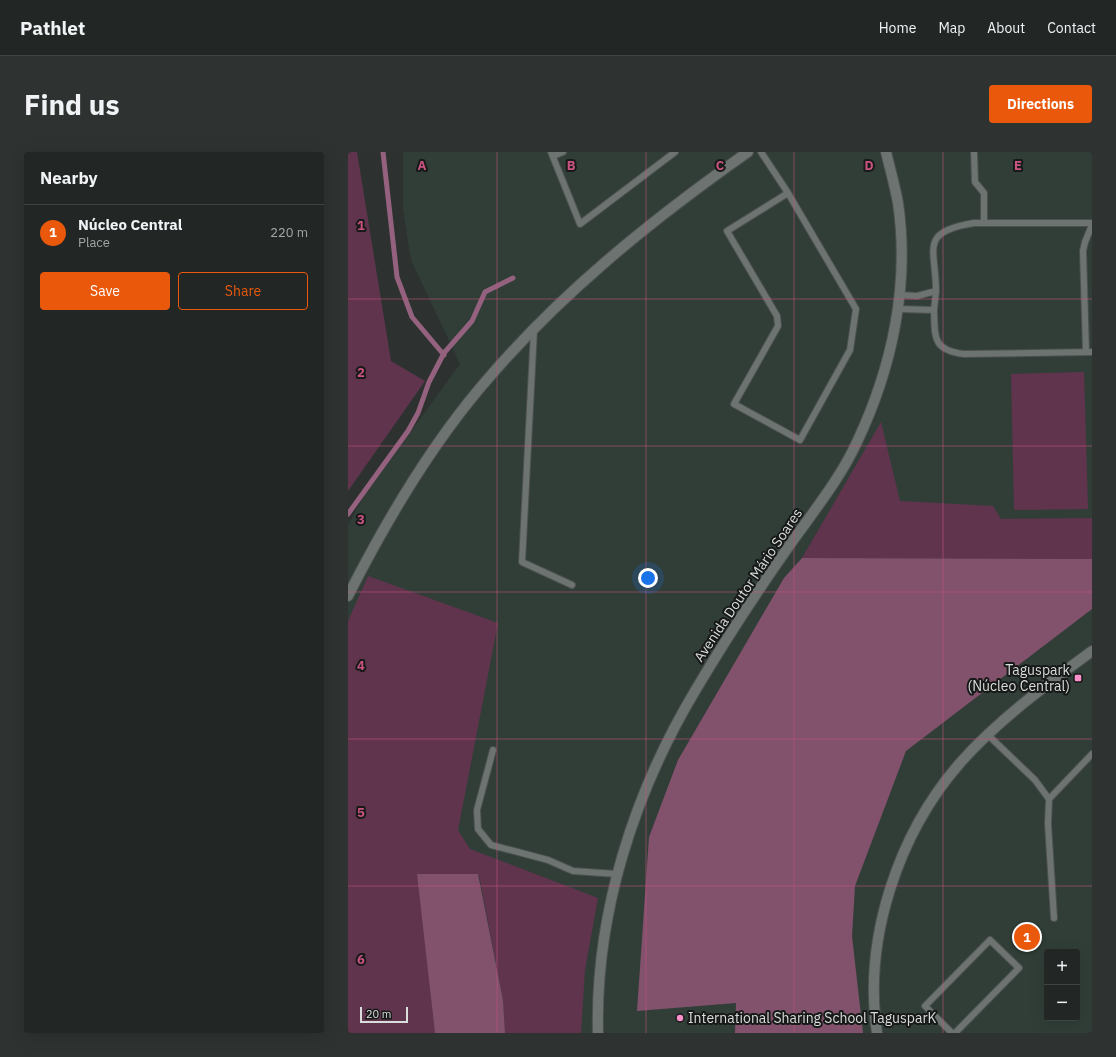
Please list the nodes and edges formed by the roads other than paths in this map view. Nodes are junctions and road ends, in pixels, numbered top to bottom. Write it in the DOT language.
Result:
graph roads {
  1 [pos="564,152"];
  2 [pos="675,152"];
  3 [pos="748,152"];
  4 [pos="761,152"];
  5 [pos="886,152"];
  6 [pos="974,152"];
  7 [pos="552,154"];
  8 [pos="788,193"];
  9 [pos="984,223"];
  10 [pos="1092,224"];
  11 [pos="936,290"];
  12 [pos="900,294"];
  13 [pos="898,309"];
  14 [pos="934,310"];
  15 [pos="534,328"];
  16 [pos="1089,351"];
  17 [pos="572,585"];
  18 [pos="348,596"];
  19 [pos="1092,651"];
  20 [pos="988,735"];
  21 [pos="493,750"];
  22 [pos="1092,754"];
  23 [pos="1049,799"];
  24 [pos="617,874"];
  25 [pos="1054,918"];
  26 [pos="598,1033"];
  27 [pos="877,1033"];
  28 [pos="952,1033"];
  29 [pos="955,1033"];
  1 -- 7 [label="lane"];
  2 -- 7 [label="lane"];
  3 -- 15 [label="street"];
  4 -- 8 [label="lane"];
  5 -- 12 [label="street, Avenida Doutor Mário Soares"];
  6 -- 9 [label="lane"];
  8 -- 8 [label="lane"];
  9 -- 10 [label="lane"];
  9 -- 11 [label="lane"];
  10 -- 16 [label="lane"];
  11 -- 12 [label="lane"];
  11 -- 14 [label="lane"];
  12 -- 13 [label="street, Avenida Doutor Mário Soares"];
  13 -- 14 [label="lane"];
  13 -- 24 [label="street, Avenida Doutor Mário Soares"];
  14 -- 16 [label="lane"];
  15 -- 17 [label="lane"];
  15 -- 18 [label="street"];
  19 -- 20 [label="street"];
  20 -- 23 [label="lane"];
  20 -- 27 [label="street"];
  21 -- 24 [label="lane"];
  22 -- 23 [label="lane"];
  23 -- 25 [label="lane"];
  24 -- 26 [label="street, Avenida Doutor Mário Soares"];
  28 -- 29 [label="lane"];
}
